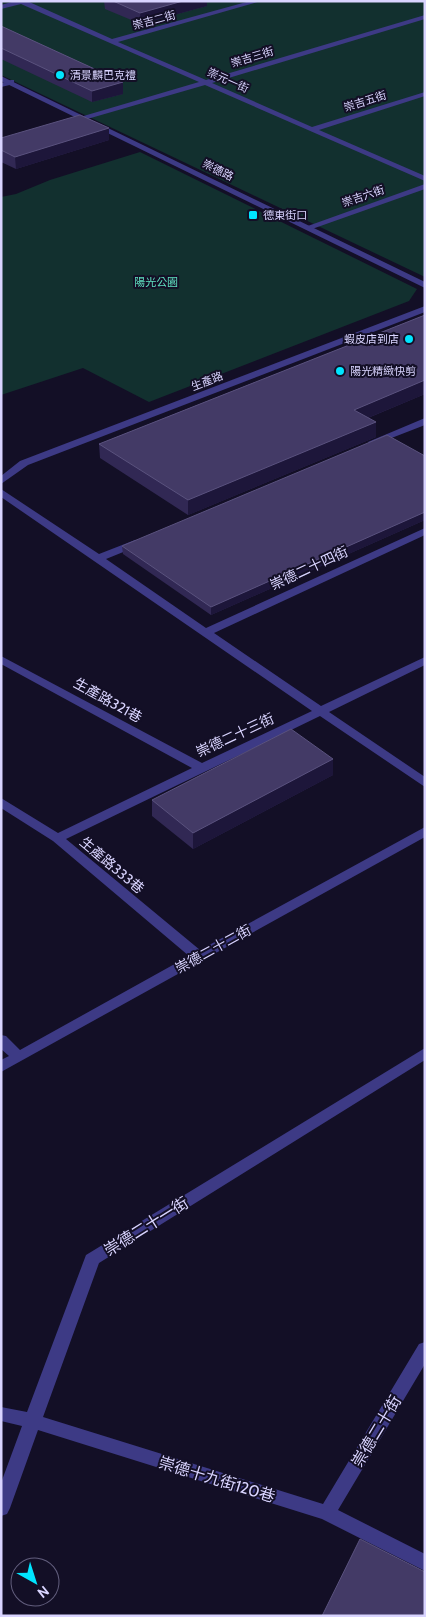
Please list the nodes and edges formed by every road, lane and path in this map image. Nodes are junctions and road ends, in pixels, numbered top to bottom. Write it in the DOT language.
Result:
graph roads {
  1 [pos="258,1"];
  2 [pos="23,2"];
  3 [pos="1,7"];
  4 [pos="425,17"];
  5 [pos="112,41"];
  6 [pos="1,78"];
  7 [pos="11,82"];
  8 [pos="206,82"];
  9 [pos="1,85"];
  10 [pos="425,94"];
  11 [pos="86,119"];
  12 [pos="67,124"];
  13 [pos="313,129"];
  14 [pos="425,179"];
  15 [pos="425,186"];
  16 [pos="309,226"];
  17 [pos="425,285"];
  18 [pos="425,309"];
  19 [pos="425,421"];
  20 [pos="362,448"];
  21 [pos="1,481"];
  22 [pos="1,492"];
  23 [pos="425,531"];
  24 [pos="145,539"];
  25 [pos="99,558"];
  26 [pos="206,632"];
  27 [pos="1,659"];
  28 [pos="425,660"];
  29 [pos="320,712"];
  30 [pos="200,767"];
  31 [pos="425,783"];
  32 [pos="1,802"];
  33 [pos="425,831"];
  34 [pos="57,838"];
  35 [pos="199,957"];
  36 [pos="1,1040"];
  37 [pos="425,1053"];
  38 [pos="19,1057"];
  39 [pos="1,1067"];
  40 [pos="425,1349"];
  41 [pos="1,1414"];
  42 [pos="33,1421"];
  43 [pos="1,1508"];
  44 [pos="327,1513"];
  45 [pos="425,1563"];
  1 -- 5 [label="street, 崇吉二街"];
  2 -- 3 [label="street"];
  2 -- 5 [label="street, 崇元一街"];
  4 -- 8 [label="street, 崇吉三街"];
  5 -- 8 [label="street, 崇元一街"];
  6 -- 7 [label="street, 崇德路"];
  7 -- 9 [label="street"];
  7 -- 11 [label="street, 崇德路"];
  8 -- 11 [label="street, 崇吉三街"];
  8 -- 13 [label="street, 崇元一街"];
  10 -- 13 [label="street, 崇吉五街"];
  11 -- 12 [label="street, 崇吉三街"];
  11 -- 16 [label="street, 崇德路"];
  13 -- 14 [label="street, 崇元一街"];
  15 -- 16 [label="street, 崇吉六街"];
  16 -- 17 [label="street, 崇德路"];
  18 -- 21 [label="street, 生產路"];
  19 -- 20 [label="street"];
  22 -- 25 [label="street"];
  23 -- 26 [label="street, 崇德二十四街"];
  24 -- 25 [label="street"];
  25 -- 26 [label="street"];
  26 -- 29 [label="street"];
  27 -- 30 [label="street, 生產路321巷"];
  28 -- 29 [label="street, 崇德二十三街"];
  29 -- 30 [label="street, 崇德二十三街"];
  29 -- 31 [label="street"];
  30 -- 34 [label="street, 崇德二十三街"];
  32 -- 34 [label="street, 生產路333巷"];
  33 -- 35 [label="street, 崇德二十二街"];
  34 -- 35 [label="street, 生產路333巷"];
  35 -- 38 [label="street, 崇德二十二街"];
  36 -- 38 [label="street"];
  37 -- 42 [label="street, 崇德二十一街"];
  38 -- 39 [label="street, 崇德二十二街"];
  40 -- 44 [label="street, 崇德二十街"];
  41 -- 42 [label="street, 崇德十九街120巷"];
  42 -- 43 [label="street, 崇德二十一街"];
  42 -- 44 [label="street, 崇德十九街120巷"];
  44 -- 45 [label="street, 崇德十九街120巷"];
}
